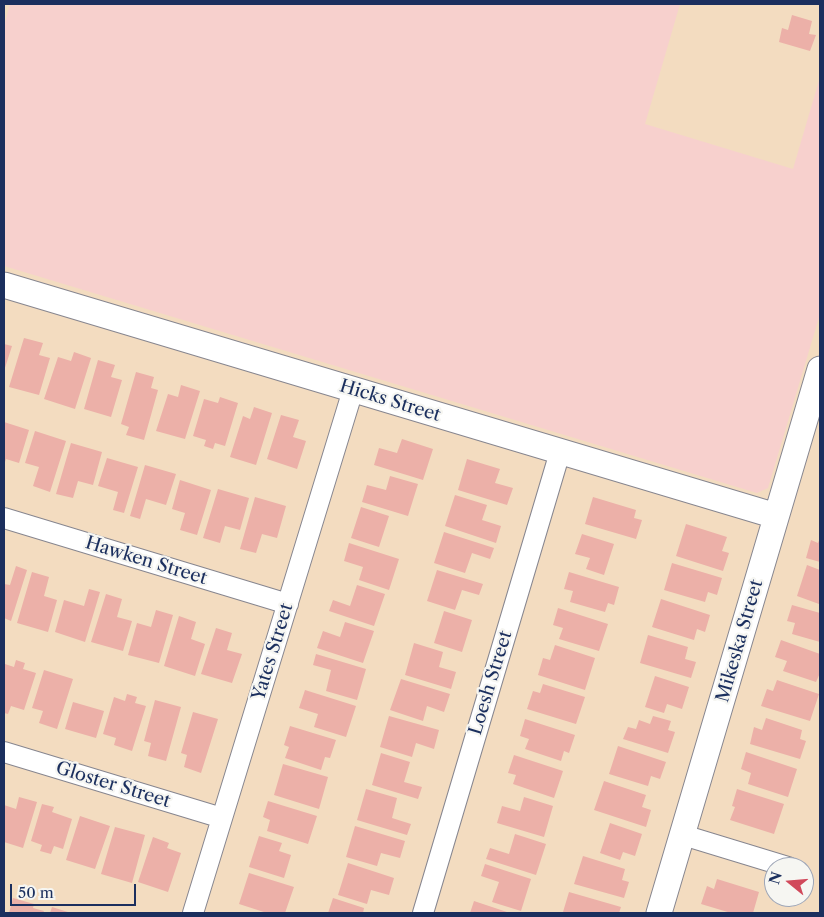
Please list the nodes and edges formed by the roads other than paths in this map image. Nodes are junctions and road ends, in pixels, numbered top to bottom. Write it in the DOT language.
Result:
graph roads {
  1 [pos="4,286"];
  2 [pos="820,369"];
  3 [pos="353,390"];
  4 [pos="560,452"];
  5 [pos="776,516"];
  6 [pos="4,518"];
  7 [pos="288,604"];
  8 [pos="4,752"];
  9 [pos="222,818"];
  10 [pos="683,835"];
  11 [pos="764,860"];
  12 [pos="193,913"];
  13 [pos="423,913"];
  14 [pos="660,913"];
  1 -- 3 [label="street, Hicks Street"];
  2 -- 5 [label="street, Mikeska Street"];
  3 -- 4 [label="street, Hicks Street"];
  3 -- 7 [label="street, Yates Street"];
  4 -- 5 [label="street, Hicks Street"];
  4 -- 13 [label="street, Loesh Street"];
  5 -- 10 [label="street, Mikeska Street"];
  6 -- 7 [label="street, Hawken Street"];
  7 -- 9 [label="street, Yates Street"];
  8 -- 9 [label="street, Gloster Street"];
  9 -- 12 [label="street, Yates Street"];
  10 -- 11 [label="street"];
  10 -- 14 [label="street, Mikeska Street"];
}
